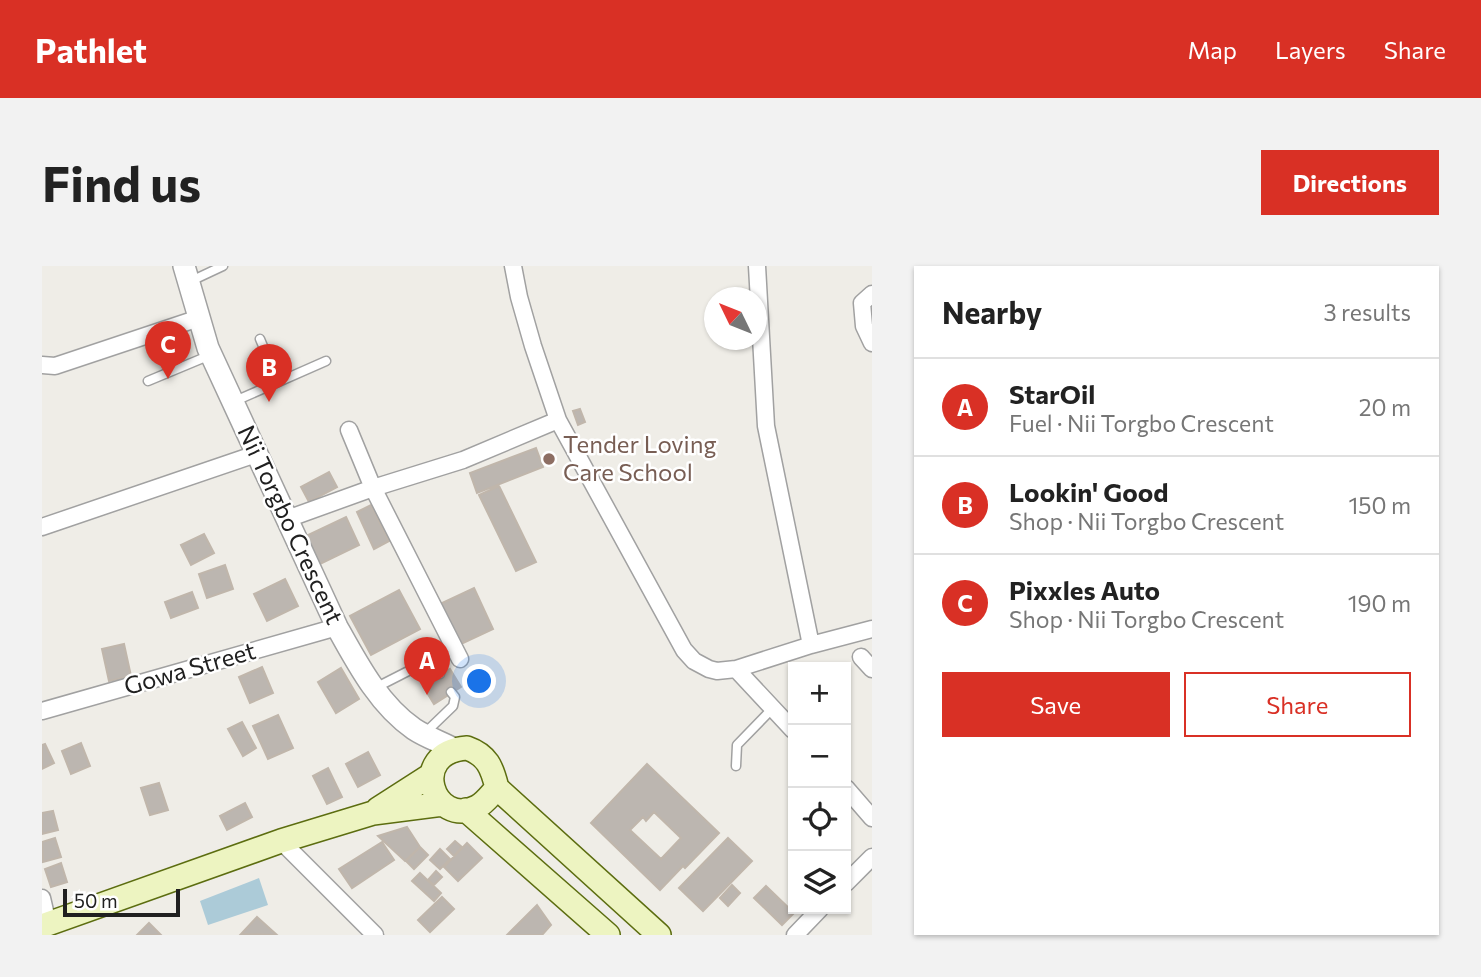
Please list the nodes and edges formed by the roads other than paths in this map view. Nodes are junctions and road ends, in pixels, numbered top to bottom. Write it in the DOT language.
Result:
graph roads {
  1 [pos="223,266"];
  2 [pos="513,266"];
  3 [pos="757,266"];
  4 [pos="186,274"];
  5 [pos="872,293"];
  6 [pos="199,318"];
  7 [pos="260,338"];
  8 [pos="872,343"];
  9 [pos="211,355"];
  10 [pos="326,361"];
  11 [pos="42,365"];
  12 [pos="148,381"];
  13 [pos="278,382"];
  14 [pos="232,402"];
  15 [pos="558,419"];
  16 [pos="349,430"];
  17 [pos="256,454"];
  18 [pos="373,488"];
  19 [pos="287,519"];
  20 [pos="42,527"];
  21 [pos="337,627"];
  22 [pos="872,629"];
  23 [pos="811,645"];
  24 [pos="460,659"];
  25 [pos="736,669"];
  26 [pos="440,674"];
  27 [pos="375,688"];
  28 [pos="451,692"];
  29 [pos="773,708"];
  30 [pos="42,711"];
  31 [pos="788,725"];
  32 [pos="418,731"];
  33 [pos="454,749"];
  34 [pos="736,766"];
  35 [pos="432,771"];
  36 [pos="497,788"];
  37 [pos="851,794"];
  38 [pos="443,804"];
  39 [pos="466,810"];
  40 [pos="373,813"];
  41 [pos="872,818"];
  42 [pos="281,841"];
  43 [pos="872,856"];
  44 [pos="851,878"];
  45 [pos="42,898"];
  46 [pos="815,914"];
  47 [pos="45,925"];
  48 [pos="375,935"];
  49 [pos="608,935"];
  50 [pos="659,935"];
  51 [pos="794,935"];
  1 -- 4 [label="lane"];
  2 -- 15 [label="street"];
  3 -- 23 [label="street"];
  4 -- 6 [label="street, Nii Torgbo Crescent"];
  5 -- 8 [label="street"];
  6 -- 9 [label="street, Nii Torgbo Crescent"];
  6 -- 11 [label="street"];
  7 -- 13 [label="lane"];
  9 -- 12 [label="lane"];
  9 -- 14 [label="street, Nii Torgbo Crescent"];
  10 -- 13 [label="lane"];
  13 -- 14 [label="lane"];
  14 -- 17 [label="street, Nii Torgbo Crescent"];
  15 -- 18 [label="street"];
  15 -- 25 [label="street"];
  16 -- 18 [label="street"];
  17 -- 19 [label="street, Nii Torgbo Crescent"];
  17 -- 20 [label="street"];
  18 -- 19 [label="street"];
  18 -- 24 [label="street"];
  19 -- 21 [label="street, Nii Torgbo Crescent"];
  21 -- 27 [label="street, Nii Torgbo Crescent"];
  21 -- 30 [label="street, Gowa Street"];
  22 -- 23 [label="street"];
  23 -- 25 [label="street"];
  25 -- 29 [label="street"];
  26 -- 27 [label="lane"];
  27 -- 32 [label="street, Nii Torgbo Crescent"];
  28 -- 32 [label="lane"];
  29 -- 31 [label="street"];
  29 -- 34 [label="lane"];
  32 -- 33 [label="street"];
  32 -- 35 [label="street"];
  33 -- 35 [label="main road"];
  33 -- 36 [label="main road"];
  35 -- 38 [label="main road"];
  35 -- 40 [label="main road"];
  36 -- 39 [label="main road"];
  36 -- 50 [label="main road"];
  37 -- 41 [label="street"];
  38 -- 39 [label="main road"];
  38 -- 40 [label="main road"];
  39 -- 49 [label="main road"];
  40 -- 42 [label="main road"];
  42 -- 47 [label="main road"];
  42 -- 48 [label="street"];
  43 -- 44 [label="street"];
  45 -- 47 [label="street"];
  46 -- 51 [label="street"];
}
